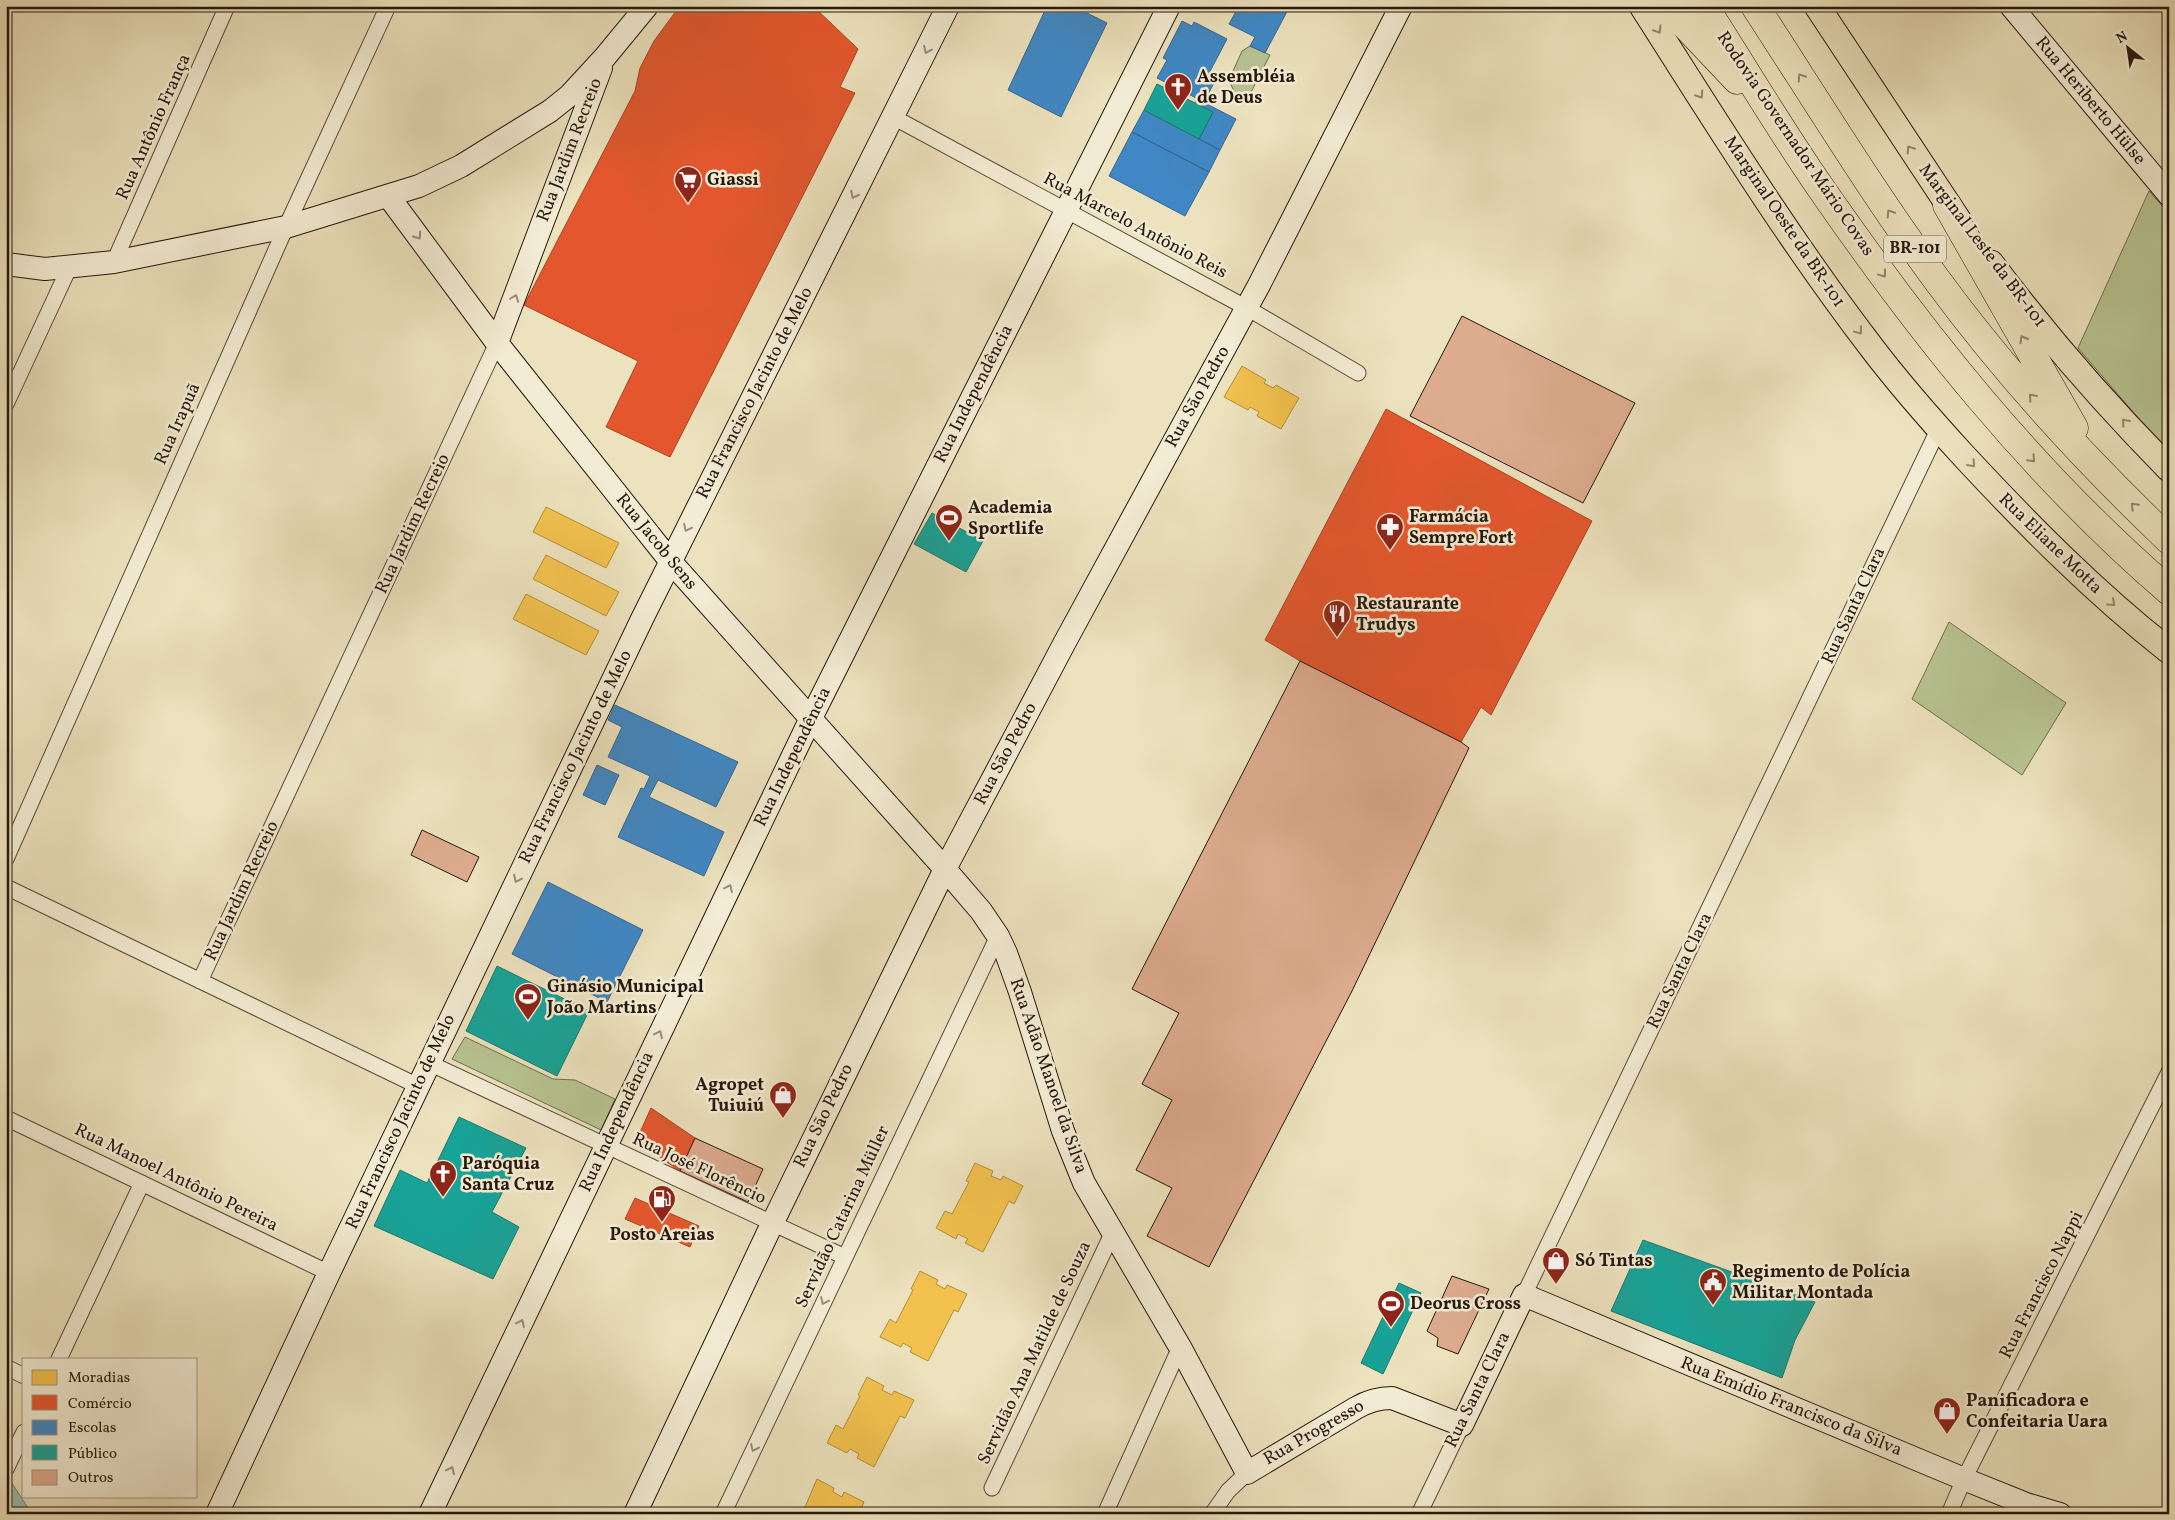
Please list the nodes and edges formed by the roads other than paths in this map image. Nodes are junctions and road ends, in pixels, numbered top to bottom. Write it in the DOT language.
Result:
graph roads {
  1 [pos="227,6"];
  2 [pos="388,6"];
  3 [pos="647,6"];
  4 [pos="948,6"];
  5 [pos="1169,6"];
  6 [pos="1401,6"];
  7 [pos="1642,6"];
  8 [pos="1667,6"];
  9 [pos="1704,6"];
  10 [pos="1755,6"];
  11 [pos="1817,6"];
  12 [pos="2011,6"];
  13 [pos="605,57"];
  14 [pos="893,117"];
  15 [pos="1786,134"];
  16 [pos="2169,195"];
  17 [pos="389,197"];
  18 [pos="1947,205"];
  19 [pos="1066,210"];
  20 [pos="286,227"];
  21 [pos="114,262"];
  22 [pos="6,264"];
  23 [pos="68,268"];
  24 [pos="1247,308"];
  25 [pos="497,344"];
  26 [pos="1358,372"];
  27 [pos="6,404"];
  28 [pos="1939,428"];
  29 [pos="2169,469"];
  30 [pos="2100,472"];
  31 [pos="2169,540"];
  32 [pos="671,562"];
  33 [pos="2169,591"];
  34 [pos="2169,651"];
  35 [pos="810,720"];
  36 [pos="6,859"];
  37 [pos="945,869"];
  38 [pos="6,887"];
  39 [pos="998,936"];
  40 [pos="200,981"];
  41 [pos="429,1063"];
  42 [pos="2169,1072"];
  43 [pos="418,1086"];
  44 [pos="6,1118"];
  45 [pos="606,1145"];
  46 [pos="142,1183"];
  47 [pos="772,1224"];
  48 [pos="1112,1234"];
  49 [pos="845,1257"];
  50 [pos="329,1273"];
  51 [pos="1524,1295"];
  52 [pos="1180,1347"];
  53 [pos="59,1358"];
  54 [pos="6,1368"];
  55 [pos="22,1375"];
  56 [pos="1462,1425"];
  57 [pos="22,1436"];
  58 [pos="6,1469"];
  59 [pos="1247,1472"];
  60 [pos="1964,1479"];
  61 [pos="992,1488"];
  62 [pos="216,1514"];
  63 [pos="430,1514"];
  64 [pos="635,1514"];
  65 [pos="723,1514"];
  66 [pos="1105,1514"];
  67 [pos="1212,1514"];
  68 [pos="1419,1514"];
  69 [pos="1949,1514"];
  70 [pos="2060,1514"];
  1 -- 21 [label="street, Rua Antônio França"];
  2 -- 20 [label="street, Rua Irapuã"];
  3 -- 13 [label="street"];
  4 -- 14 [label="street, Rua Francisco Jacinto de Melo, one-way"];
  5 -- 19 [label="street, Rua Independência"];
  6 -- 24 [label="street, Rua São Pedro"];
  7 -- 28 [label="main road, Marginal Oeste da BR-101, one-way"];
  8 -- 15 [label="highway"];
  9 -- 15 [label="highway, Rodovia Governador Mário Covas / BR-101"];
  30 -- 10 [label="highway, BR-101, one-way"];
  18 -- 11 [label="main road, Marginal Leste da BR-101, one-way"];
  12 -- 16 [label="street, Rua Heriberto Hülse"];
  13 -- 17 [label="street"];
  25 -- 13 [label="street, Rua Jardim Recreio, one-way"];
  14 -- 19 [label="street, Rua Marcelo Antônio Reis"];
  14 -- 32 [label="street, Rua Francisco Jacinto de Melo, one-way"];
  15 -- 33 [label="highway, Rodovia Governador Mário Covas / BR-101, one-way"];
  17 -- 20 [label="street"];
  17 -- 25 [label="street, Rua Jacob Sens, one-way"];
  29 -- 18 [label="main road, Marginal Leste da BR-101, one-way"];
  30 -- 18 [label="highway, one-way"];
  19 -- 24 [label="street, Rua Marcelo Antônio Reis"];
  19 -- 35 [label="street, Rua Independência"];
  20 -- 21 [label="street"];
  20 -- 36 [label="street, Rua Irapuã"];
  21 -- 23 [label="street"];
  22 -- 23 [label="street"];
  23 -- 27 [label="street"];
  24 -- 26 [label="street, Rua Marcelo Antônio Reis"];
  24 -- 37 [label="street, Rua São Pedro"];
  25 -- 32 [label="street, Rua Jacob Sens"];
  25 -- 40 [label="street, Rua Jardim Recreio"];
  28 -- 34 [label="main road, Rua Eliane Motta, one-way"];
  28 -- 51 [label="street, Rua Santa Clara"];
  31 -- 30 [label="highway, BR-101, one-way"];
  32 -- 35 [label="street, Rua Jacob Sens"];
  32 -- 41 [label="street, Rua Francisco Jacinto de Melo, one-way"];
  35 -- 37 [label="street, Rua Jacob Sens"];
  45 -- 35 [label="street, Rua Independência, one-way"];
  37 -- 39 [label="street, Rua Adão Manoel da Silva"];
  37 -- 47 [label="street, Rua São Pedro"];
  38 -- 40 [label="street"];
  39 -- 48 [label="street, Rua Adão Manoel da Silva"];
  39 -- 49 [label="street, Servidão Catarina Müller"];
  40 -- 43 [label="street"];
  41 -- 43 [label="street, Rua Francisco Jacinto de Melo"];
  41 -- 45 [label="street, Rua José Florêncio"];
  42 -- 60 [label="street, Rua Francisco Nappi"];
  43 -- 50 [label="street, Rua Francisco Jacinto de Melo"];
  44 -- 46 [label="street, Rua Manoel Antônio Pereira"];
  45 -- 47 [label="street, Rua José Florêncio"];
  63 -- 45 [label="street, Rua Independência, one-way"];
  46 -- 50 [label="street, Rua Manoel Antônio Pereira"];
  46 -- 53 [label="street"];
  47 -- 49 [label="street, Rua José Florêncio"];
  47 -- 64 [label="street, Rua São Pedro"];
  48 -- 52 [label="street, Rua Adão Manoel da Silva"];
  48 -- 61 [label="street, Servidão Ana Matilde de Souza"];
  49 -- 65 [label="street, Servidão Catarina Müller, one-way"];
  50 -- 62 [label="street, Rua Francisco Jacinto de Melo"];
  51 -- 56 [label="street, Rua Santa Clara"];
  51 -- 60 [label="street, Rua Emídio Francisco da Silva"];
  52 -- 59 [label="street, Rua Adão Manoel da Silva"];
  52 -- 66 [label="street"];
  54 -- 55 [label="street"];
  56 -- 59 [label="street, Rua Progresso"];
  56 -- 68 [label="street, Rua Santa Clara"];
  57 -- 58 [label="street"];
  59 -- 67 [label="street, Rua Progresso"];
  60 -- 69 [label="street, Rua Francisco Nappi"];
  60 -- 70 [label="street, Rua Emídio Francisco da Silva"];
}
